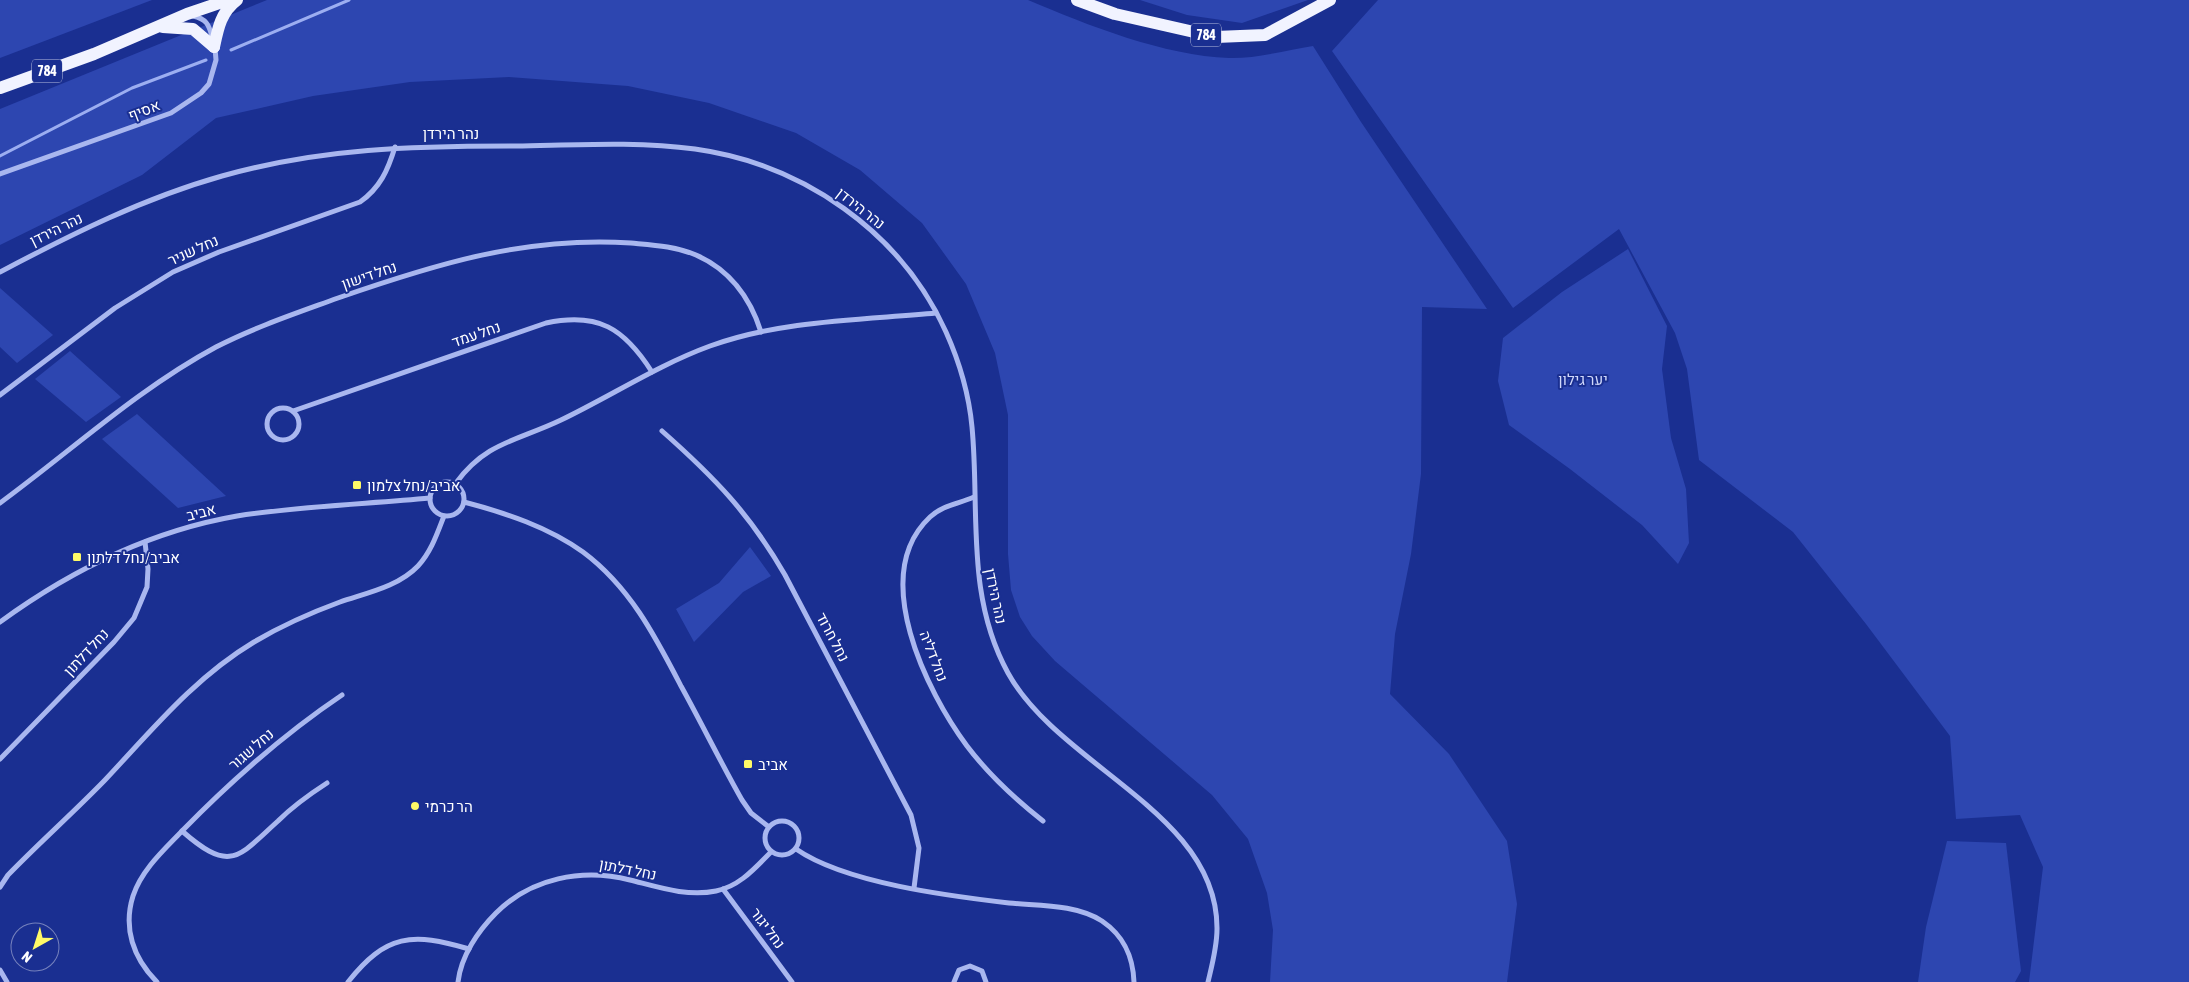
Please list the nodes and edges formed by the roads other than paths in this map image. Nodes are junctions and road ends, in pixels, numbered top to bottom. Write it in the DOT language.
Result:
graph roads {
  1 [pos="228,0"];
  2 [pos="238,0"];
  3 [pos="1077,0"];
  4 [pos="1330,0"];
  5 [pos="187,14"];
  6 [pos="158,27"];
  7 [pos="214,47"];
  8 [pos="0,88"];
  9 [pos="395,147"];
  10 [pos="0,174"];
  11 [pos="0,272"];
  12 [pos="936,313"];
  13 [pos="761,332"];
  14 [pos="652,372"];
  15 [pos="0,395"];
  16 [pos="293,412"];
  17 [pos="662,432"];
  18 [pos="456,484"];
  19 [pos="974,497"];
  20 [pos="430,498"];
  21 [pos="464,502"];
  22 [pos="0,503"];
  23 [pos="444,516"];
  24 [pos="145,542"];
  25 [pos="0,622"];
  26 [pos="342,695"];
  27 [pos="0,758"];
  28 [pos="327,782"];
  29 [pos="1043,821"];
  30 [pos="768,827"];
  31 [pos="182,831"];
  32 [pos="796,849"];
  33 [pos="771,852"];
  34 [pos="0,887"];
  35 [pos="914,888"];
  36 [pos="723,889"];
  37 [pos="469,949"];
  38 [pos="0,970"];
  39 [pos="7,982"];
  40 [pos="156,982"];
  41 [pos="348,982"];
  42 [pos="458,982"];
  43 [pos="792,982"];
  44 [pos="954,982"];
  45 [pos="986,982"];
  46 [pos="1134,982"];
  47 [pos="1208,982"];
  1 -- 5 [label="main road, 784"];
  2 -- 7 [label="main road"];
  3 -- 4 [label="main road, 784"];
  5 -- 6 [label="main road, 784"];
  5 -- 7 [label="street, אסיף"];
  6 -- 7 [label="main road"];
  6 -- 8 [label="main road, 784"];
  7 -- 10 [label="street, אסיף"];
  9 -- 11 [label="street, נהר הירדן"];
  9 -- 12 [label="street, נהר הירדן"];
  9 -- 15 [label="street, נחל שניר"];
  12 -- 13 [label="street"];
  12 -- 19 [label="street, נהר הירדן"];
  13 -- 14 [label="street"];
  13 -- 22 [label="street, נחל דישון"];
  14 -- 16 [label="street, נחל עמד"];
  14 -- 18 [label="street"];
  16 -- 16 [label="street"];
  17 -- 35 [label="street, נחל חרוד"];
  18 -- 20 [label="street"];
  18 -- 21 [label="street"];
  19 -- 29 [label="street, נחל דליה"];
  19 -- 47 [label="street, נהר הירדן"];
  20 -- 23 [label="street"];
  20 -- 24 [label="street, אביב"];
  21 -- 23 [label="street"];
  21 -- 30 [label="street"];
  23 -- 34 [label="street"];
  24 -- 25 [label="street, אביב"];
  24 -- 27 [label="street, נחל דלתון"];
  26 -- 31 [label="street, נחל שגור"];
  28 -- 31 [label="street"];
  30 -- 32 [label="street"];
  30 -- 33 [label="street"];
  31 -- 40 [label="street, נחל שגור"];
  32 -- 33 [label="street"];
  32 -- 35 [label="street"];
  33 -- 36 [label="street, נחל דלתון"];
  35 -- 46 [label="street"];
  36 -- 37 [label="street, נחל דלתון"];
  36 -- 43 [label="street, נחל יגור"];
  37 -- 41 [label="street"];
  37 -- 42 [label="street, נחל דלתון"];
  38 -- 39 [label="street"];
  44 -- 45 [label="street"];
}
